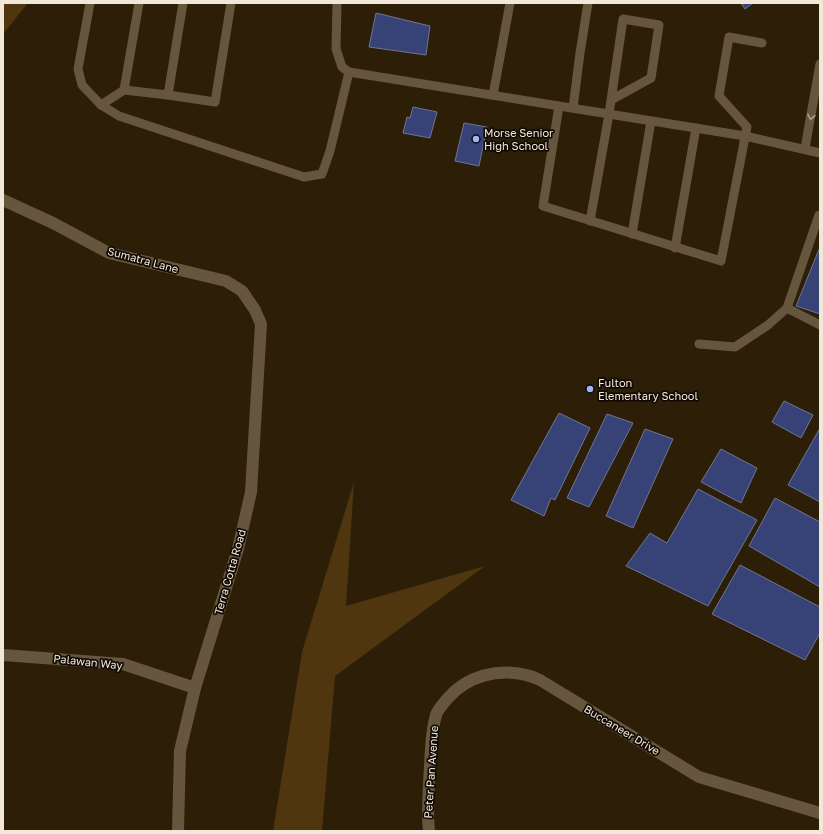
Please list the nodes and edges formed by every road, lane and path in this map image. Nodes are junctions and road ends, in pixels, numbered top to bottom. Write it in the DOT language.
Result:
graph roads {
  1 [pos="90,3"];
  2 [pos="139,3"];
  3 [pos="183,3"];
  4 [pos="231,3"];
  5 [pos="338,3"];
  6 [pos="510,3"];
  7 [pos="588,3"];
  8 [pos="762,44"];
  9 [pos="820,64"];
  10 [pos="349,72"];
  11 [pos="124,90"];
  12 [pos="168,95"];
  13 [pos="493,95"];
  14 [pos="611,100"];
  15 [pos="101,105"];
  16 [pos="559,106"];
  17 [pos="573,108"];
  18 [pos="609,114"];
  19 [pos="651,121"];
  20 [pos="696,128"];
  21 [pos="745,136"];
  22 [pos="805,148"];
  23 [pos="820,152"];
  24 [pos="3,200"];
  25 [pos="819,215"];
  26 [pos="590,221"];
  27 [pos="632,234"];
  28 [pos="675,248"];
  29 [pos="787,308"];
  30 [pos="255,310"];
  31 [pos="820,325"];
  32 [pos="699,344"];
  33 [pos="3,655"];
  34 [pos="194,688"];
  35 [pos="437,713"];
  36 [pos="820,813"];
  37 [pos="178,831"];
  38 [pos="429,831"];
  1 -- 15 [label="lane"];
  2 -- 11 [label="lane"];
  3 -- 12 [label="lane"];
  4 -- 12 [label="lane"];
  5 -- 10 [label="lane"];
  6 -- 13 [label="lane"];
  7 -- 17 [label="lane"];
  8 -- 21 [label="lane"];
  9 -- 22 [label="lane, one-way"];
  10 -- 13 [label="lane"];
  10 -- 15 [label="lane"];
  11 -- 12 [label="lane"];
  11 -- 15 [label="lane"];
  13 -- 16 [label="lane"];
  14 -- 14 [label="lane"];
  14 -- 18 [label="lane"];
  16 -- 17 [label="lane"];
  16 -- 26 [label="lane"];
  17 -- 18 [label="lane"];
  18 -- 19 [label="lane"];
  18 -- 26 [label="lane"];
  19 -- 20 [label="lane"];
  19 -- 27 [label="lane"];
  20 -- 21 [label="lane"];
  20 -- 28 [label="lane"];
  21 -- 22 [label="lane"];
  21 -- 28 [label="lane"];
  22 -- 23 [label="lane"];
  24 -- 30 [label="street, Sumatra Lane"];
  25 -- 29 [label="lane"];
  26 -- 27 [label="lane"];
  27 -- 28 [label="lane"];
  29 -- 31 [label="lane"];
  29 -- 32 [label="lane"];
  30 -- 34 [label="street, Terra Cotta Road"];
  33 -- 34 [label="street, Palawan Way"];
  34 -- 37 [label="street, Terra Cotta Road"];
  35 -- 36 [label="street, Buccaneer Drive"];
  35 -- 38 [label="street, Peter Pan Avenue"];
}
